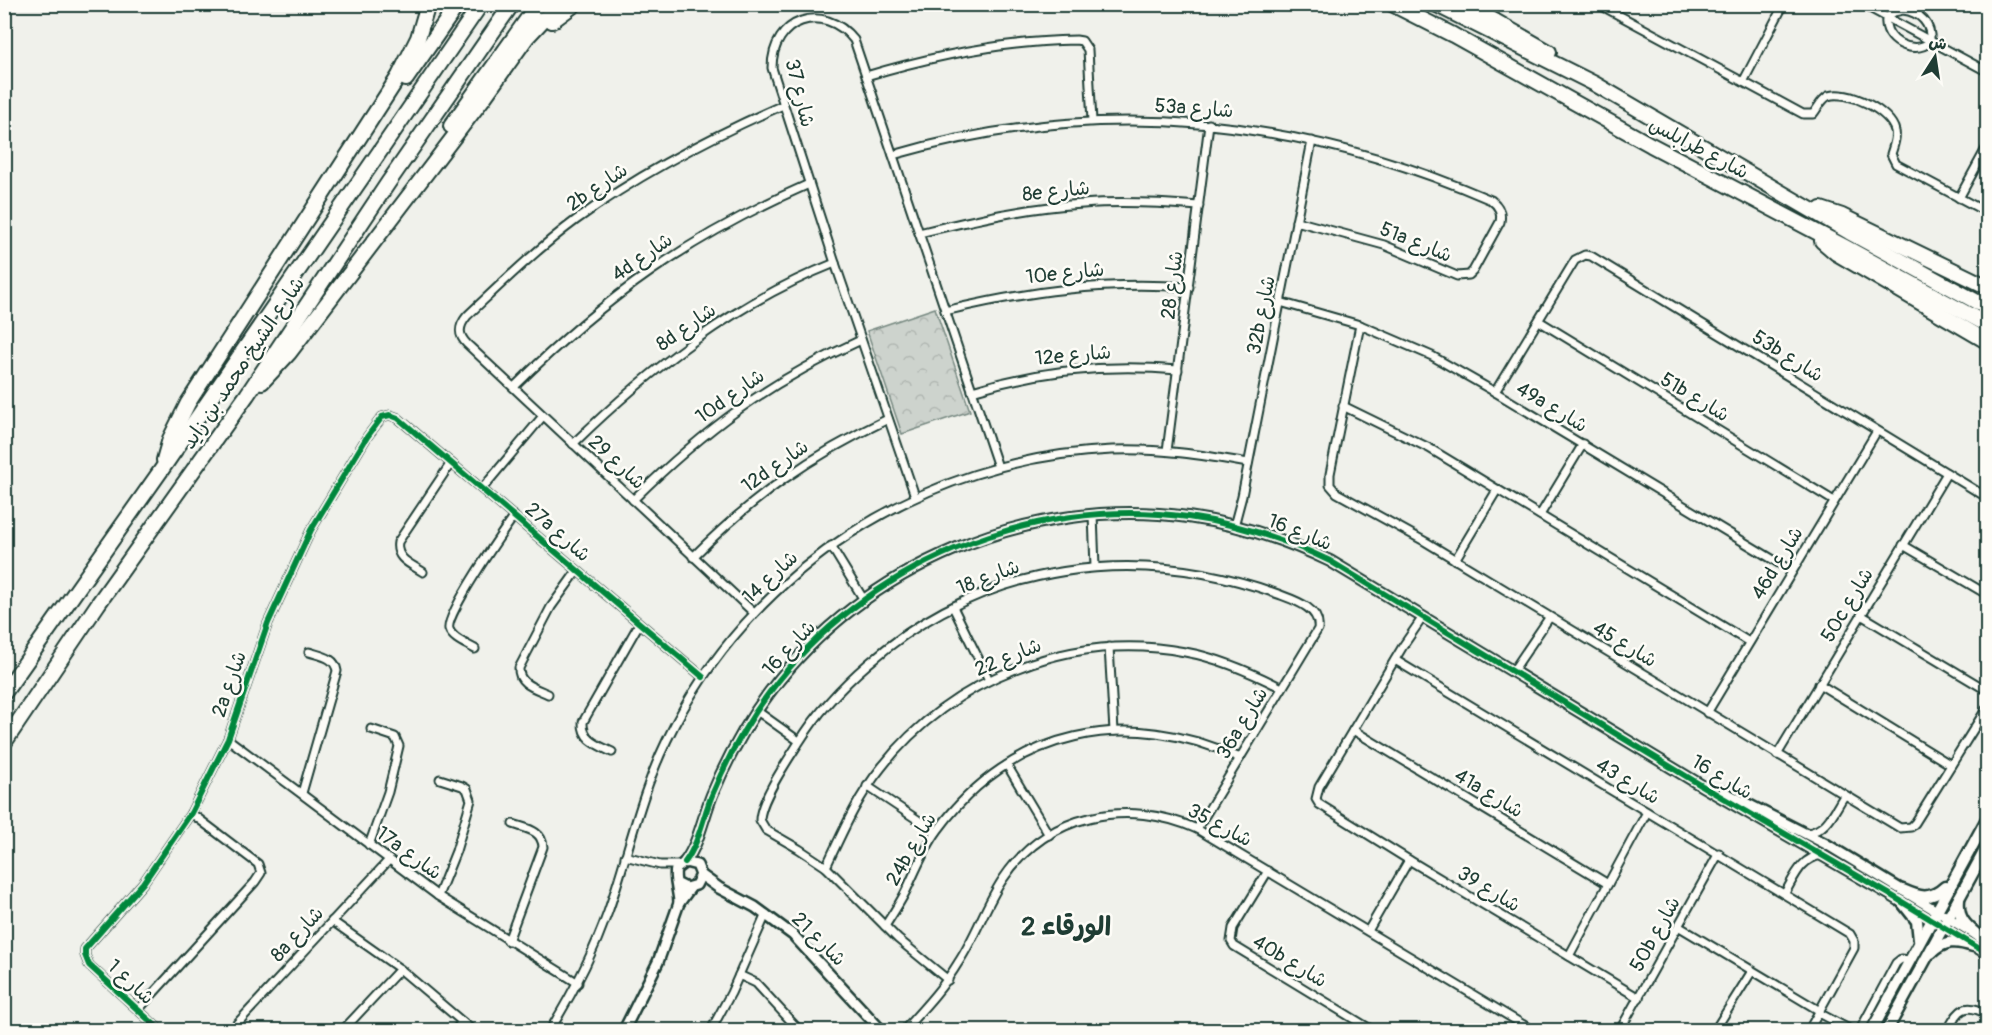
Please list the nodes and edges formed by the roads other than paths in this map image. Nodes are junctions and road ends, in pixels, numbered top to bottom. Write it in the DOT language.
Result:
graph roads {
  1 [pos="428,4"];
  2 [pos="458,4"];
  3 [pos="481,4"];
  4 [pos="512,4"];
  5 [pos="538,4"];
  6 [pos="558,4"];
  7 [pos="575,4"];
  8 [pos="1392,4"];
  9 [pos="1435,4"];
  10 [pos="1465,4"];
  11 [pos="1598,4"];
  12 [pos="1784,4"];
  13 [pos="1862,4"];
  14 [pos="1923,4"];
  15 [pos="1917,15"];
  16 [pos="1886,18"];
  17 [pos="1930,42"];
  18 [pos="1988,72"];
  19 [pos="866,76"];
  20 [pos="1743,82"];
  21 [pos="1595,84"];
  22 [pos="485,96"];
  23 [pos="783,105"];
  24 [pos="1092,121"];
  25 [pos="1209,124"];
  26 [pos="1312,141"];
  27 [pos="1988,145"];
  28 [pos="893,155"];
  29 [pos="341,168"];
  30 [pos="809,184"];
  31 [pos="1485,198"];
  32 [pos="1959,198"];
  33 [pos="406,199"];
  34 [pos="1805,205"];
  35 [pos="1199,206"];
  36 [pos="1988,213"];
  37 [pos="1296,221"];
  38 [pos="1812,230"];
  39 [pos="919,232"];
  40 [pos="835,263"];
  41 [pos="1189,287"];
  42 [pos="1988,287"];
  43 [pos="1280,302"];
  44 [pos="1988,308"];
  45 [pos="945,311"];
  46 [pos="1539,321"];
  47 [pos="1360,325"];
  48 [pos="1988,325"];
  49 [pos="460,334"];
  50 [pos="861,340"];
  51 [pos="1988,342"];
  52 [pos="1178,370"];
  53 [pos="514,387"];
  54 [pos="972,390"];
  55 [pos="1495,392"];
  56 [pos="247,395"];
  57 [pos="1343,406"];
  58 [pos="390,415"];
  59 [pos="543,416"];
  60 [pos="888,419"];
  61 [pos="1877,431"];
  62 [pos="573,444"];
  63 [pos="1583,444"];
  64 [pos="1167,451"];
  65 [pos="451,463"];
  66 [pos="1248,463"];
  67 [pos="998,467"];
  68 [pos="162,469"];
  69 [pos="1947,474"];
  70 [pos="482,489"];
  71 [pos="1497,490"];
  72 [pos="915,496"];
  73 [pos="1988,498"];
  74 [pos="633,500"];
  75 [pos="1834,501"];
  76 [pos="1090,515"];
  77 [pos="1540,515"];
  78 [pos="514,516"];
  79 [pos="1236,526"];
  80 [pos="1904,545"];
  81 [pos="829,547"];
  82 [pos="693,557"];
  83 [pos="1455,560"];
  84 [pos="1095,567"];
  85 [pos="577,571"];
  86 [pos="423,572"];
  87 [pos="1792,572"];
  88 [pos="1988,595"];
  89 [pos="866,599"];
  90 [pos="953,607"];
  91 [pos="754,613"];
  92 [pos="1861,615"];
  93 [pos="1421,616"];
  94 [pos="1549,618"];
  95 [pos="639,624"];
  96 [pos="1315,634"];
  97 [pos="1749,642"];
  98 [pos="1109,648"];
  99 [pos="475,649"];
  100 [pos="309,652"];
  101 [pos="1395,660"];
  102 [pos="1515,673"];
  103 [pos="703,677"];
  104 [pos="989,680"];
  105 [pos="1819,684"];
  106 [pos="1282,688"];
  107 [pos="1988,691"];
  108 [pos="4,693"];
  109 [pos="548,694"];
  110 [pos="1988,706"];
  111 [pos="756,713"];
  112 [pos="1707,713"];
  113 [pos="371,729"];
  114 [pos="1114,730"];
  115 [pos="1353,730"];
  116 [pos="228,739"];
  117 [pos="799,741"];
  118 [pos="4,743"];
  119 [pos="612,752"];
  120 [pos="1777,755"];
  121 [pos="1240,758"];
  122 [pos="1007,765"];
  123 [pos="1951,765"];
  124 [pos="440,779"];
  125 [pos="1694,779"];
  126 [pos="867,786"];
  127 [pos="302,793"];
  128 [pos="1844,796"];
  129 [pos="1647,812"];
  130 [pos="191,813"];
  131 [pos="1988,817"];
  132 [pos="513,824"];
  133 [pos="1826,825"];
  134 [pos="1197,829"];
  135 [pos="936,832"];
  136 [pos="1807,833"];
  137 [pos="1049,835"];
  138 [pos="696,842"];
  139 [pos="1801,843"];
  140 [pos="1826,844"];
  141 [pos="369,845"];
  142 [pos="1988,845"];
  143 [pos="1719,853"];
  144 [pos="626,854"];
  145 [pos="1822,855"];
  146 [pos="388,860"];
  147 [pos="1408,860"];
  148 [pos="1803,863"];
  149 [pos="681,864"];
  150 [pos="660,865"];
  151 [pos="697,865"];
  152 [pos="826,867"];
  153 [pos="1269,871"];
  154 [pos="701,875"];
  155 [pos="1953,879"];
  156 [pos="676,880"];
  157 [pos="1608,884"];
  158 [pos="693,886"];
  159 [pos="719,888"];
  160 [pos="1903,890"];
  161 [pos="1785,893"];
  162 [pos="1959,895"];
  163 [pos="438,896"];
  164 [pos="1902,902"];
  165 [pos="679,903"];
  166 [pos="1933,915"];
  167 [pos="768,916"];
  168 [pos="332,921"];
  169 [pos="1945,923"];
  170 [pos="885,926"];
  171 [pos="1678,926"];
  172 [pos="1368,932"];
  173 [pos="508,941"];
  174 [pos="1981,942"];
  175 [pos="1919,944"];
  176 [pos="1988,954"];
  177 [pos="85,955"];
  178 [pos="1569,956"];
  179 [pos="1926,958"];
  180 [pos="1909,960"];
  181 [pos="400,969"];
  182 [pos="1752,971"];
  183 [pos="739,975"];
  184 [pos="948,980"];
  185 [pos="578,983"];
  186 [pos="1639,998"];
  187 [pos="138,1010"];
  188 [pos="1819,1012"];
  189 [pos="1988,1015"];
  190 [pos="462,1022"];
  191 [pos="910,1022"];
  192 [pos="1522,1028"];
  193 [pos="160,1030"];
  194 [pos="231,1030"];
  195 [pos="343,1030"];
  196 [pos="455,1030"];
  197 [pos="472,1030"];
  198 [pos="550,1030"];
  199 [pos="624,1030"];
  200 [pos="711,1030"];
  201 [pos="799,1030"];
  202 [pos="881,1030"];
  203 [pos="899,1030"];
  204 [pos="904,1030"];
  205 [pos="1372,1030"];
  206 [pos="1532,1030"];
  207 [pos="1620,1030"];
  208 [pos="1715,1030"];
  209 [pos="1809,1030"];
  210 [pos="1851,1030"];
  211 [pos="1860,1030"];
  212 [pos="1872,1030"];
  213 [pos="1887,1030"];
  214 [pos="1948,1030"];
  1 -- 29 [label="highway"];
  2 -- 29 [label="highway"];
  3 -- 68 [label="highway, شارع الشيخ محمد بن زايد"];
  4 -- 56 [label="highway, شارع الشيخ محمد بن زايد"];
  5 -- 33 [label="highway"];
  6 -- 22 [label="highway"];
  7 -- 22 [label="highway"];
  8 -- 38 [label="highway, شارع طرابلس"];
  9 -- 21 [label="highway, شارع طرابلس"];
  10 -- 21 [label="highway"];
  11 -- 20 [label="street"];
  12 -- 20 [label="street"];
  13 -- 16 [label="street"];
  14 -- 15 [label="street"];
  15 -- 16 [label="street"];
  15 -- 17 [label="street"];
  16 -- 17 [label="street"];
  16 -- 17 [label="street"];
  17 -- 18 [label="street"];
  19 -- 23 [label="street, شارع 37"];
  19 -- 24 [label="street"];
  19 -- 28 [label="street, شارع 37"];
  20 -- 32 [label="street"];
  21 -- 34 [label="highway, شارع طرابلس"];
  22 -- 33 [label="highway"];
  23 -- 30 [label="street, شارع 37"];
  23 -- 49 [label="street, 2b شارع"];
  24 -- 25 [label="street, 53a شارع"];
  24 -- 28 [label="street, 53a شارع"];
  25 -- 26 [label="street, 53a شارع"];
  25 -- 35 [label="street, شارع 28"];
  26 -- 31 [label="street, 53a شارع"];
  26 -- 37 [label="street, 32b شارع"];
  27 -- 32 [label="street"];
  28 -- 39 [label="street, شارع 37"];
  29 -- 68 [label="highway"];
  30 -- 40 [label="street, شارع 37"];
  30 -- 53 [label="street, 4d شارع"];
  31 -- 37 [label="street, 51a شارع"];
  32 -- 36 [label="street"];
  33 -- 56 [label="highway"];
  34 -- 42 [label="highway"];
  34 -- 44 [label="highway, شارع طرابلس"];
  35 -- 39 [label="street, 8e شارع"];
  35 -- 41 [label="street, شارع 28"];
  37 -- 43 [label="street, 32b شارع"];
  38 -- 48 [label="highway, شارع طرابلس"];
  38 -- 51 [label="highway"];
  39 -- 45 [label="street, شارع 37"];
  40 -- 50 [label="street, شارع 37"];
  40 -- 62 [label="street, 8d شارع"];
  41 -- 45 [label="street, 10e شارع"];
  41 -- 52 [label="street, شارع 28"];
  43 -- 47 [label="street, 49a شارع"];
  43 -- 66 [label="street, 32b شارع"];
  45 -- 54 [label="street, شارع 37"];
  46 -- 55 [label="street"];
  46 -- 61 [label="street, 53b شارع"];
  46 -- 75 [label="street, 51b شارع"];
  47 -- 55 [label="street, 49a شارع"];
  47 -- 57 [label="street"];
  49 -- 53 [label="street, شارع 29"];
  50 -- 60 [label="street, شارع 37"];
  50 -- 74 [label="street, 10d شارع"];
  52 -- 54 [label="street, 12e شارع"];
  52 -- 64 [label="street, شارع 28"];
  53 -- 59 [label="street, شارع 29"];
  54 -- 67 [label="street, شارع 37"];
  55 -- 63 [label="street, 49a شارع"];
  56 -- 118 [label="highway, شارع الشيخ محمد بن زايد"];
  57 -- 71 [label="street"];
  57 -- 83 [label="street, شارع 45"];
  58 -- 65 [label="street, 27a شارع"];
  58 -- 116 [label="street, 2a شارع"];
  59 -- 62 [label="street, شارع 29"];
  59 -- 70 [label="street"];
  60 -- 72 [label="street, شارع 37"];
  60 -- 82 [label="street, 12d شارع"];
  61 -- 69 [label="street, 53b شارع"];
  61 -- 75 [label="street, 46d شارع"];
  62 -- 74 [label="street, شارع 29"];
  63 -- 77 [label="street"];
  63 -- 87 [label="street, 49a شارع"];
  64 -- 66 [label="street, شارع 14"];
  64 -- 67 [label="street, شارع 14"];
  65 -- 70 [label="street, 27a شارع"];
  65 -- 86 [label="street"];
  66 -- 79 [label="street, 32b شارع"];
  67 -- 72 [label="street, شارع 14"];
  68 -- 108 [label="highway, شارع الشيخ محمد بن زايد"];
  69 -- 73 [label="street, 53b شارع"];
  69 -- 80 [label="street, 50c شارع"];
  70 -- 78 [label="street, 27a شارع"];
  71 -- 77 [label="street"];
  71 -- 83 [label="street"];
  72 -- 81 [label="street, شارع 14"];
  74 -- 82 [label="street, شارع 29"];
  75 -- 87 [label="street, 46d شارع"];
  76 -- 79 [label="street, شارع 16"];
  76 -- 84 [label="street"];
  76 -- 89 [label="street, شارع 16"];
  77 -- 97 [label="street"];
  78 -- 85 [label="street, 27a شارع"];
  78 -- 99 [label="street"];
  79 -- 93 [label="street, شارع 16"];
  80 -- 88 [label="street"];
  80 -- 92 [label="street, 50c شارع"];
  81 -- 89 [label="street"];
  81 -- 91 [label="street, شارع 14"];
  82 -- 91 [label="street, شارع 29"];
  83 -- 94 [label="street, شارع 45"];
  84 -- 90 [label="street, شارع 18"];
  84 -- 96 [label="street, شارع 18"];
  85 -- 95 [label="street, 27a شارع"];
  85 -- 109 [label="street"];
  87 -- 97 [label="street, 46d شارع"];
  89 -- 111 [label="street, شارع 16"];
  90 -- 104 [label="street"];
  90 -- 117 [label="street, شارع 18"];
  91 -- 103 [label="street, شارع 14"];
  92 -- 105 [label="street, 50c شارع"];
  92 -- 107 [label="street"];
  93 -- 101 [label="street"];
  93 -- 102 [label="street, شارع 16"];
  94 -- 102 [label="street"];
  94 -- 112 [label="street, شارع 45"];
  95 -- 103 [label="street, 27a شارع"];
  95 -- 119 [label="street"];
  96 -- 106 [label="street, 36a شارع"];
  97 -- 112 [label="street, 46d شارع"];
  98 -- 104 [label="street, شارع 22"];
  98 -- 106 [label="street, شارع 22"];
  98 -- 114 [label="street"];
  100 -- 127 [label="street"];
  101 -- 115 [label="street"];
  101 -- 129 [label="street, شارع 43"];
  102 -- 125 [label="street, شارع 16"];
  103 -- 144 [label="street, شارع 14"];
  104 -- 126 [label="street, شارع 22"];
  105 -- 120 [label="street, 50c شارع"];
  105 -- 123 [label="street"];
  106 -- 121 [label="street, 36a شارع"];
  110 -- 123 [label="street"];
  111 -- 117 [label="street"];
  111 -- 138 [label="street, شارع 16"];
  112 -- 120 [label="street, شارع 45"];
  113 -- 141 [label="street"];
  114 -- 121 [label="street, 24b شارع"];
  114 -- 122 [label="street, 24b شارع"];
  115 -- 147 [label="street, شارع 39"];
  115 -- 157 [label="street, 41a شارع"];
  116 -- 127 [label="street, 17a شارع"];
  116 -- 130 [label="street, 2a شارع"];
  117 -- 152 [label="street, شارع 18"];
  120 -- 128 [label="street, شارع 45"];
  121 -- 134 [label="street, 36a شارع"];
  122 -- 135 [label="street, 24b شارع"];
  122 -- 137 [label="street"];
  123 -- 128 [label="street, شارع 45"];
  124 -- 163 [label="street"];
  125 -- 136 [label="street, شارع 16"];
  125 -- 139 [label="street, شارع 16"];
  126 -- 135 [label="street"];
  126 -- 152 [label="street, شارع 22"];
  127 -- 141 [label="street, 17a شارع"];
  128 -- 133 [label="street"];
  129 -- 143 [label="street, شارع 43"];
  129 -- 157 [label="street"];
  130 -- 177 [label="street, 2a شارع"];
  130 -- 187 [label="street"];
  131 -- 155 [label="main road"];
  132 -- 173 [label="street"];
  133 -- 136 [label="street"];
  133 -- 140 [label="street"];
  134 -- 137 [label="street, شارع 35"];
  134 -- 153 [label="street, شارع 35"];
  135 -- 170 [label="street, 24b شارع"];
  136 -- 140 [label="street, شارع 16"];
  137 -- 184 [label="street, شارع 35"];
  138 -- 149 [label="street, شارع 16"];
  138 -- 151 [label="street, شارع 16"];
  139 -- 145 [label="street, شارع 16"];
  139 -- 148 [label="street"];
  140 -- 160 [label="street, شارع 16"];
  141 -- 146 [label="street, 17a شارع"];
  142 -- 162 [label="main road"];
  143 -- 161 [label="street, شارع 43"];
  143 -- 171 [label="street, 50b شارع"];
  144 -- 150 [label="street"];
  144 -- 185 [label="street, شارع 14"];
  145 -- 148 [label="street"];
  145 -- 164 [label="street, شارع 16"];
  146 -- 163 [label="street, 17a شارع"];
  146 -- 168 [label="street, 8a شارع"];
  147 -- 172 [label="street"];
  147 -- 178 [label="street, شارع 39"];
  148 -- 161 [label="street"];
  149 -- 150 [label="street"];
  149 -- 151 [label="street"];
  149 -- 156 [label="street"];
  150 -- 156 [label="street"];
  151 -- 154 [label="street"];
  152 -- 170 [label="street"];
  153 -- 172 [label="street, شارع 35"];
  153 -- 205 [label="street, 40b شارع"];
  154 -- 158 [label="street"];
  154 -- 159 [label="street, شارع 21"];
  155 -- 160 [label="main road"];
  155 -- 166 [label="main road"];
  156 -- 158 [label="street"];
  156 -- 165 [label="street"];
  157 -- 178 [label="street"];
  158 -- 159 [label="street, شارع 21"];
  158 -- 165 [label="street"];
  159 -- 167 [label="street, شارع 21"];
  160 -- 166 [label="street, شارع 16"];
  161 -- 188 [label="street, شارع 43"];
  162 -- 169 [label="main road"];
  162 -- 174 [label="main road"];
  163 -- 173 [label="street, 17a شارع"];
  164 -- 166 [label="street, شارع 16"];
  164 -- 175 [label="main road"];
  165 -- 199 [label="street"];
  166 -- 169 [label="street, شارع 16"];
  166 -- 175 [label="main road"];
  167 -- 183 [label="street"];
  167 -- 202 [label="street, شارع 21"];
  168 -- 181 [label="street"];
  168 -- 194 [label="street, 8a شارع"];
  169 -- 174 [label="street, شارع 16"];
  169 -- 179 [label="main road"];
  170 -- 184 [label="street"];
  171 -- 182 [label="street"];
  171 -- 186 [label="street, 50b شارع"];
  172 -- 192 [label="street, شارع 35"];
  173 -- 185 [label="street, 17a شارع"];
  174 -- 176 [label="street, شارع 16"];
  174 -- 179 [label="main road"];
  175 -- 180 [label="main road"];
  177 -- 187 [label="street, شارع 1"];
  178 -- 186 [label="street, شارع 39"];
  179 -- 213 [label="main road"];
  180 -- 211 [label="street"];
  180 -- 212 [label="main road"];
  181 -- 190 [label="street"];
  181 -- 195 [label="street"];
  182 -- 188 [label="street"];
  182 -- 208 [label="street"];
  183 -- 200 [label="street"];
  183 -- 201 [label="street"];
  184 -- 191 [label="street, شارع 35"];
  185 -- 198 [label="street, شارع 14"];
  186 -- 207 [label="street, 50b شارع"];
  187 -- 193 [label="street, شارع 1"];
  188 -- 209 [label="street"];
  188 -- 210 [label="street"];
  189 -- 214 [label="street"];
  190 -- 196 [label="street"];
  190 -- 197 [label="street"];
  191 -- 203 [label="street, شارع 35"];
  191 -- 204 [label="street, شارع 35"];
  192 -- 206 [label="street, شارع 35"];
}
